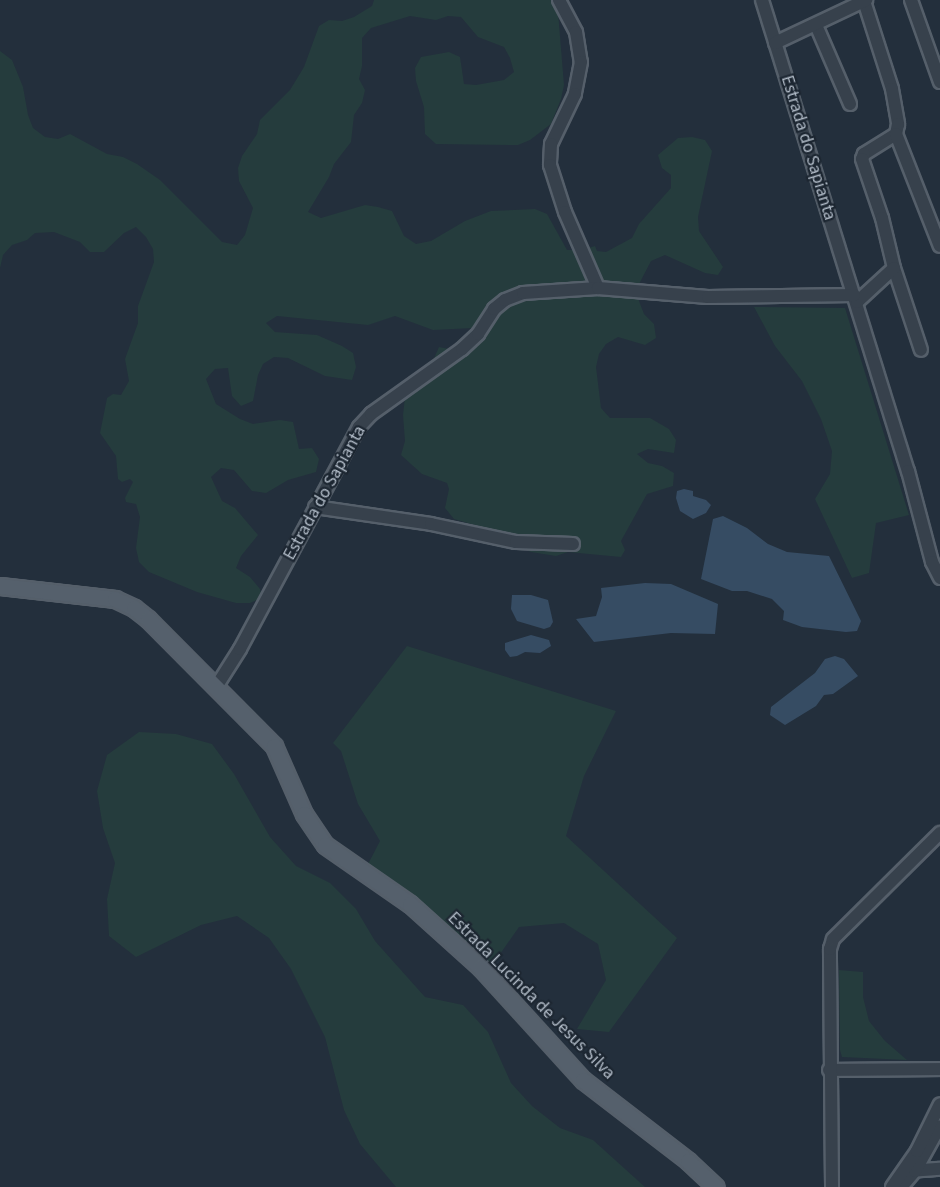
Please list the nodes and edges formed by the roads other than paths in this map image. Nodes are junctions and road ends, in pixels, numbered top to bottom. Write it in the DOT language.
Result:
graph roads {
  1 [pos="559,0"];
  2 [pos="762,0"];
  3 [pos="911,0"];
  4 [pos="865,1"];
  5 [pos="816,25"];
  6 [pos="775,43"];
  7 [pos="940,82"];
  8 [pos="850,104"];
  9 [pos="896,134"];
  10 [pos="935,214"];
  11 [pos="940,246"];
  12 [pos="894,268"];
  13 [pos="598,288"];
  14 [pos="855,299"];
  15 [pos="921,350"];
  16 [pos="315,507"];
  17 [pos="573,544"];
  18 [pos="940,578"];
  19 [pos="0,586"];
  20 [pos="216,687"];
  21 [pos="940,833"];
  22 [pos="940,1069"];
  23 [pos="829,1070"];
  24 [pos="940,1104"];
  25 [pos="940,1126"];
  26 [pos="940,1168"];
  27 [pos="910,1171"];
  28 [pos="716,1187"];
  29 [pos="832,1187"];
  30 [pos="892,1187"];
  31 [pos="902,1187"];
  1 -- 13 [label="street"];
  2 -- 6 [label="street, Estrada do Sapianta"];
  3 -- 7 [label="street"];
  4 -- 5 [label="street"];
  4 -- 9 [label="street"];
  5 -- 6 [label="street"];
  5 -- 8 [label="street"];
  6 -- 14 [label="street, Estrada do Sapianta"];
  9 -- 10 [label="street"];
  9 -- 12 [label="street"];
  10 -- 11 [label="street"];
  12 -- 14 [label="street"];
  12 -- 15 [label="street"];
  13 -- 14 [label="street, Estrada do Sapianta"];
  13 -- 16 [label="street, Estrada do Sapianta"];
  14 -- 18 [label="street, Estrada do Sapianta"];
  16 -- 17 [label="street"];
  16 -- 20 [label="street, Estrada do Sapianta"];
  19 -- 20 [label="main road, Estrada Lucinda de Jesus Silva"];
  20 -- 28 [label="main road, Estrada Lucinda de Jesus Silva"];
  21 -- 23 [label="street"];
  22 -- 23 [label="street"];
  23 -- 29 [label="street"];
  24 -- 27 [label="street"];
  25 -- 27 [label="street"];
  26 -- 27 [label="street"];
  27 -- 30 [label="street"];
  27 -- 31 [label="street"];
}
